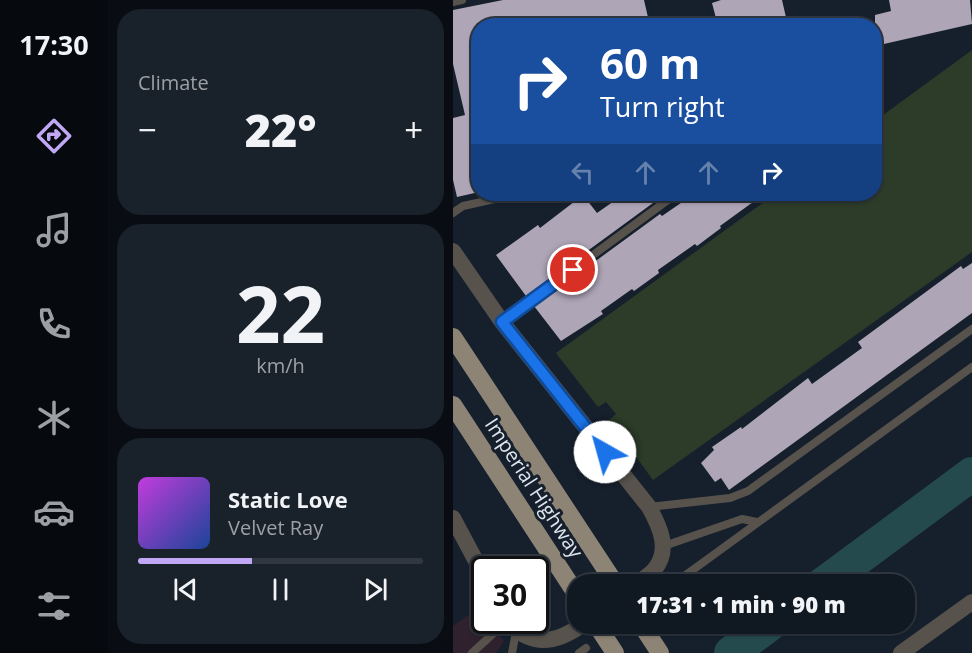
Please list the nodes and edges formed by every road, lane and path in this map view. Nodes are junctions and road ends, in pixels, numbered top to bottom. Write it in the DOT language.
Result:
graph roads {
  1 [pos="462,0"];
  2 [pos="453,2"];
  3 [pos="486,201"];
  4 [pos="667,201"];
  5 [pos="453,213"];
  6 [pos="453,250"];
  7 [pos="502,322"];
  8 [pos="972,329"];
  9 [pos="453,337"];
  10 [pos="972,367"];
  11 [pos="453,405"];
  12 [pos="649,507"];
  13 [pos="757,522"];
  14 [pos="454,524"];
  15 [pos="664,546"];
  16 [pos="472,556"];
  17 [pos="608,574"];
  18 [pos="650,574"];
  19 [pos="687,574"];
  20 [pos="567,579"];
  21 [pos="972,602"];
  22 [pos="498,634"];
  23 [pos="511,634"];
  24 [pos="522,634"];
  25 [pos="570,634"];
  26 [pos="603,634"];
  27 [pos="648,634"];
  28 [pos="472,653"];
  29 [pos="512,653"];
  30 [pos="615,653"];
  31 [pos="660,653"];
  32 [pos="901,653"];
  1 -- 2 [label="lane"];
  3 -- 5 [label="lane"];
  4 -- 7 [label="lane"];
  6 -- 7 [label="street"];
  7 -- 12 [label="street"];
  8 -- 12 [label="lane"];
  9 -- 17 [label="main road, Imperial Highway"];
  10 -- 13 [label="lane"];
  11 -- 20 [label="main road, Imperial Highway"];
  12 -- 15 [label="street"];
  13 -- 15 [label="lane"];
  13 -- 19 [label="lane"];
  14 -- 16 [label="street"];
  15 -- 18 [label="street"];
  21 -- 32 [label="street"];
  22 -- 28 [label="lane"];
  23 -- 29 [label="lane"];
  24 -- 25 [label="street"];
  26 -- 30 [label="main road"];
  27 -- 31 [label="main road"];
}
